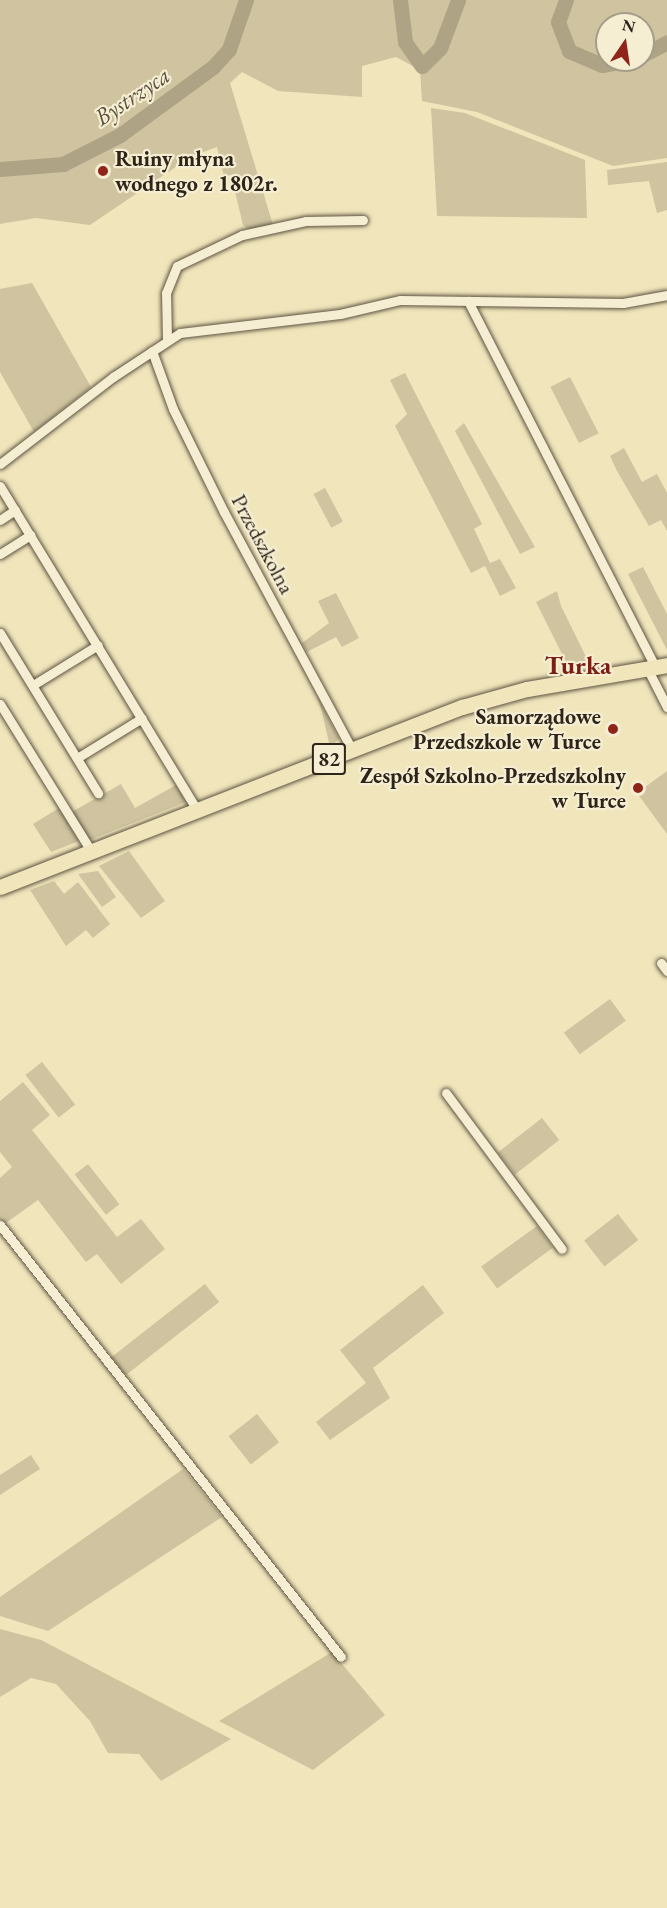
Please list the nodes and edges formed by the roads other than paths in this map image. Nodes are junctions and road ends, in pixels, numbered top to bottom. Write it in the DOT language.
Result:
graph roads {
  1 [pos="363,220"];
  2 [pos="667,295"];
  3 [pos="468,301"];
  4 [pos="167,339"];
  5 [pos="152,351"];
  6 [pos="0,464"];
  7 [pos="0,486"];
  8 [pos="15,510"];
  9 [pos="0,520"];
  10 [pos="30,535"];
  11 [pos="0,554"];
  12 [pos="0,633"];
  13 [pos="98,645"];
  14 [pos="656,667"];
  15 [pos="33,685"];
  16 [pos="0,704"];
  17 [pos="667,707"];
  18 [pos="142,718"];
  19 [pos="352,750"];
  20 [pos="77,758"];
  21 [pos="98,793"];
  22 [pos="197,810"];
  23 [pos="91,851"];
  24 [pos="0,887"];
  25 [pos="446,1093"];
  26 [pos="0,1225"];
  27 [pos="562,1249"];
  28 [pos="341,1657"];
  1 -- 4 [label="street"];
  2 -- 3 [label="street"];
  3 -- 4 [label="street"];
  3 -- 14 [label="street"];
  4 -- 5 [label="street"];
  5 -- 6 [label="street"];
  5 -- 19 [label="street, Przedszkolna"];
  7 -- 8 [label="street"];
  8 -- 9 [label="street"];
  8 -- 10 [label="street"];
  10 -- 11 [label="street"];
  10 -- 13 [label="street"];
  12 -- 15 [label="street"];
  13 -- 15 [label="street"];
  13 -- 18 [label="street"];
  14 -- 17 [label="street"];
  14 -- 19 [label="main road, 82"];
  15 -- 20 [label="street"];
  16 -- 23 [label="street"];
  18 -- 20 [label="street"];
  18 -- 22 [label="street"];
  19 -- 22 [label="main road, 82"];
  20 -- 21 [label="street"];
  22 -- 23 [label="main road, 82"];
  23 -- 24 [label="main road, 82"];
  25 -- 27 [label="street"];
  26 -- 28 [label="street"];
}
